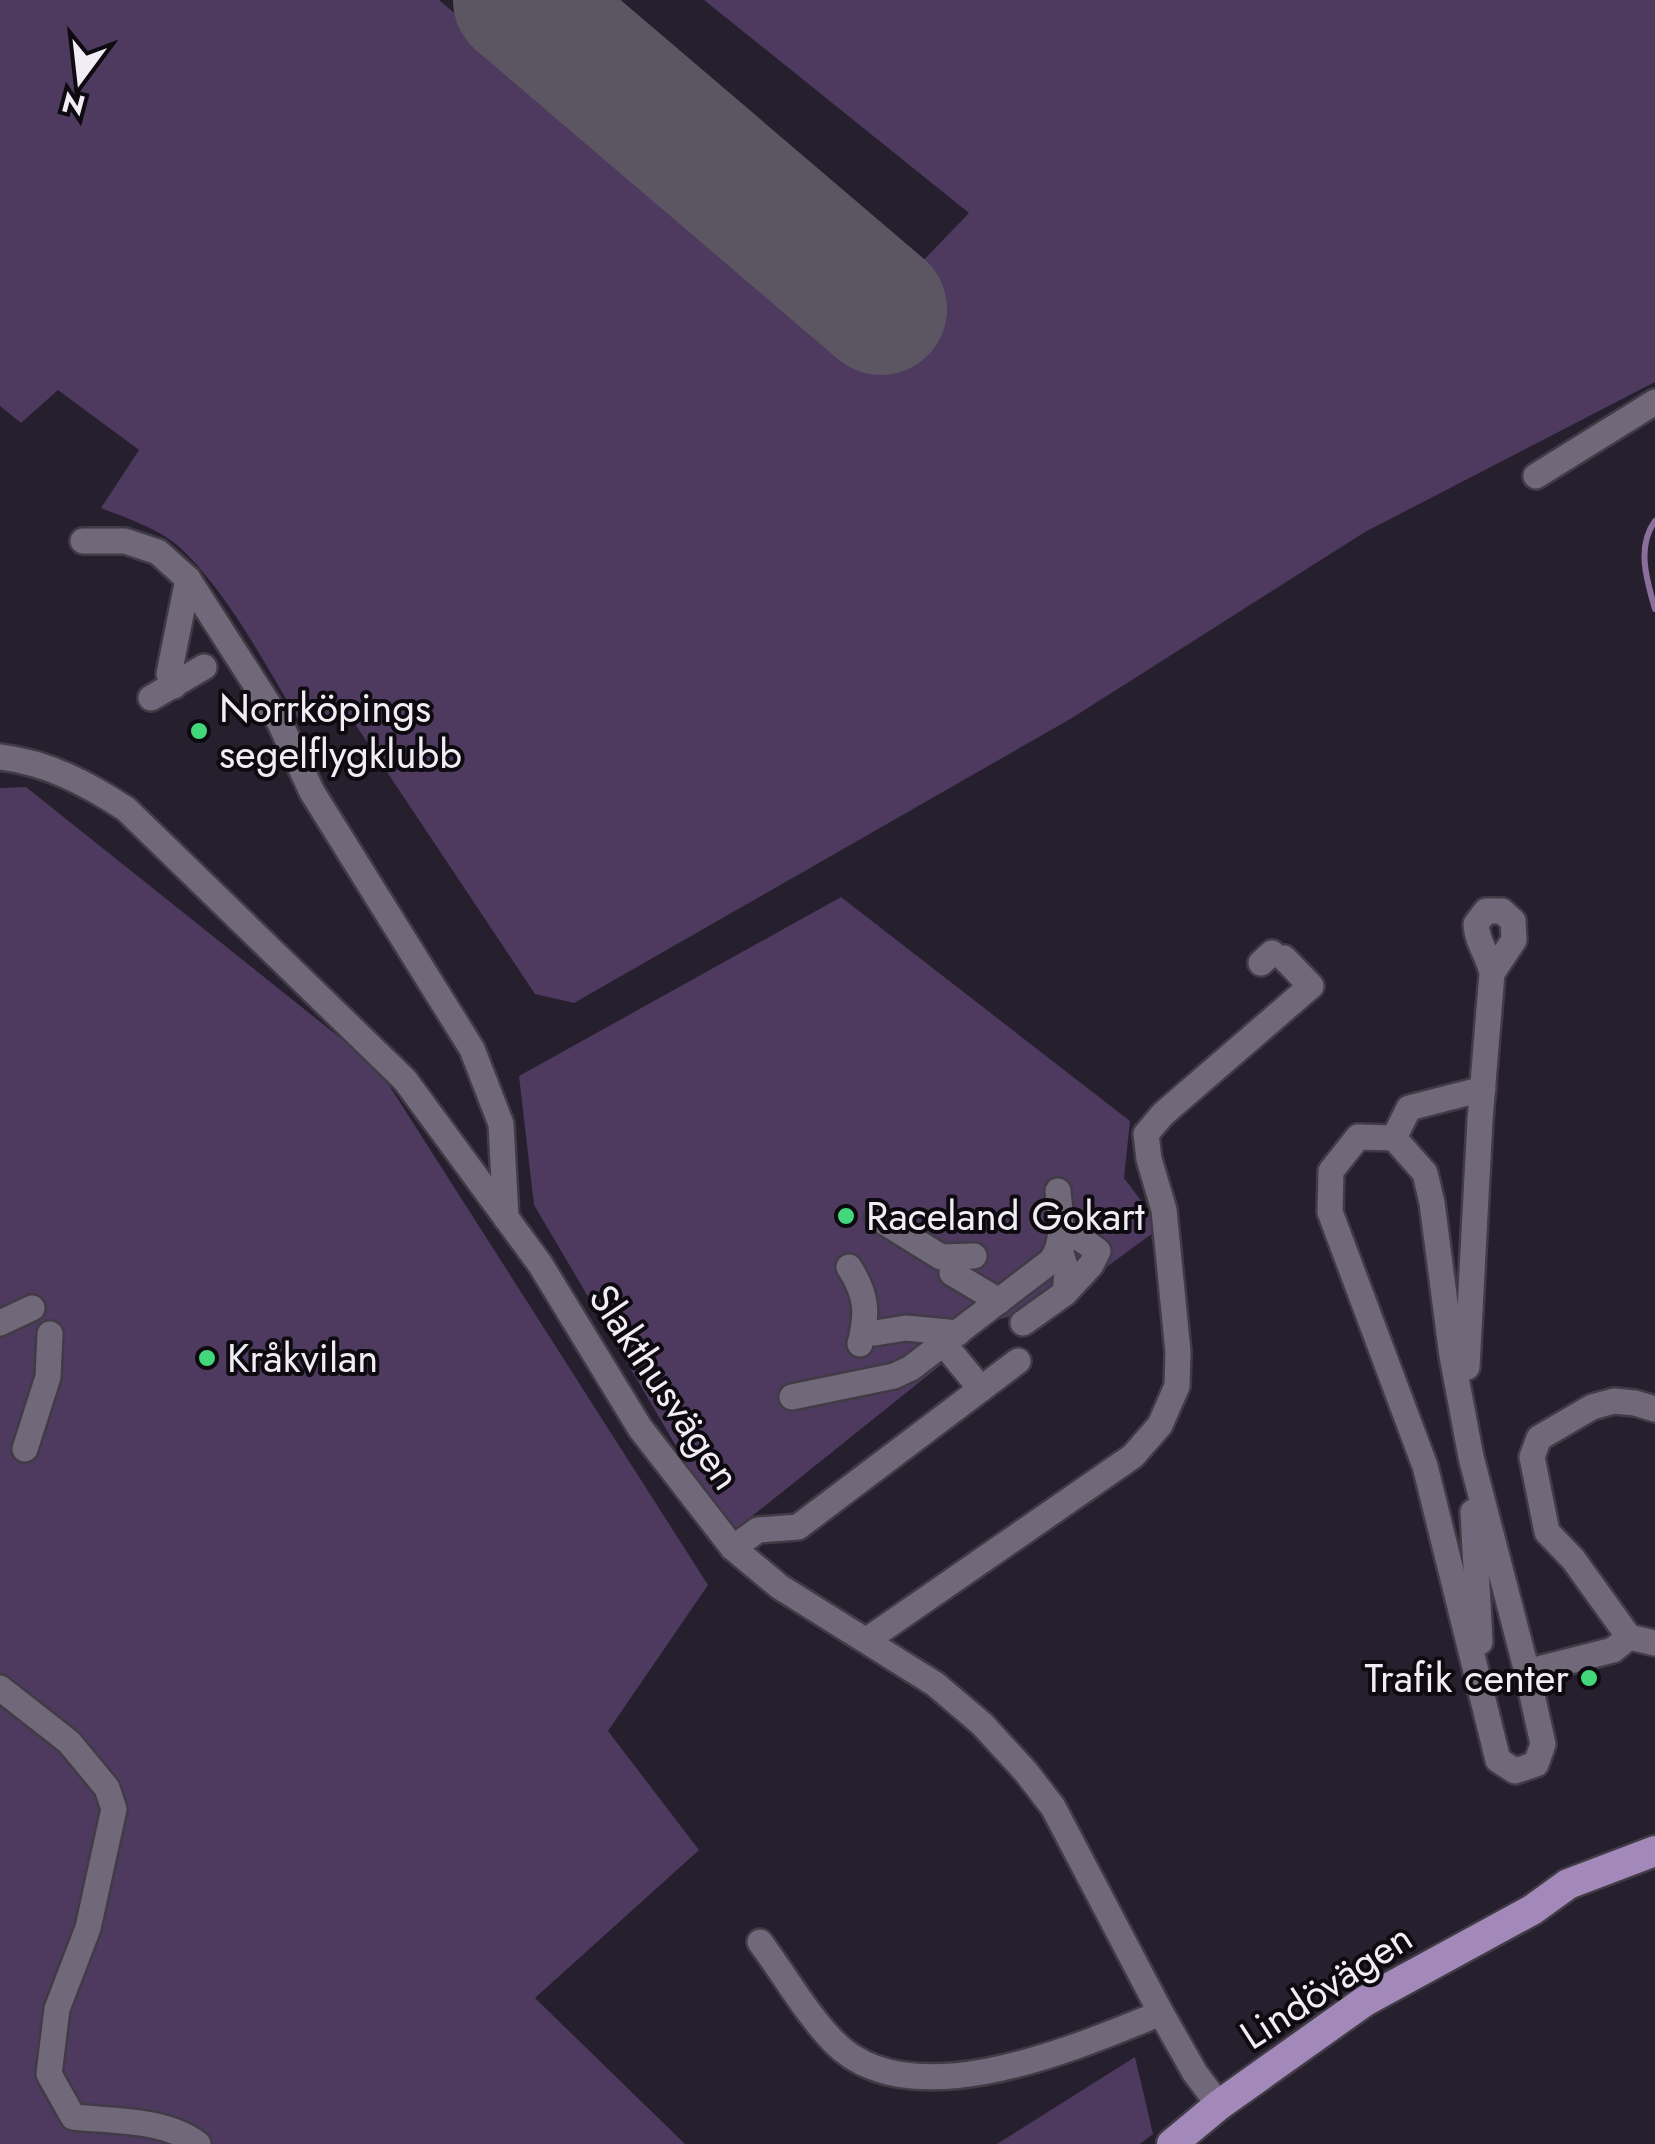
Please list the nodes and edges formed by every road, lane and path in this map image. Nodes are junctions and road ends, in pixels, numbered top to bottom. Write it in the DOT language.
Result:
graph roads {
  1 [pos="1655,402"];
  2 [pos="1536,476"];
  3 [pos="83,541"];
  4 [pos="188,579"];
  5 [pos="204,668"];
  6 [pos="174,686"];
  7 [pos="151,698"];
  8 [pos="0,756"];
  9 [pos="1272,958"];
  10 [pos="1492,973"];
  11 [pos="1482,1088"];
  12 [pos="1394,1138"];
  13 [pos="1058,1191"];
  14 [pos="506,1218"];
  15 [pos="878,1218"];
  16 [pos="1060,1244"];
  17 [pos="974,1256"];
  18 [pos="848,1267"];
  19 [pos="952,1273"];
  20 [pos="999,1301"];
  21 [pos="32,1308"];
  22 [pos="0,1322"];
  23 [pos="1023,1323"];
  24 [pos="50,1334"];
  25 [pos="944,1343"];
  26 [pos="1018,1360"];
  27 [pos="981,1389"];
  28 [pos="792,1396"];
  29 [pos="1655,1410"];
  30 [pos="25,1449"];
  31 [pos="1470,1457"];
  32 [pos="732,1548"];
  33 [pos="1629,1637"];
  34 [pos="866,1640"];
  35 [pos="1655,1643"];
  36 [pos="1528,1672"];
  37 [pos="0,1688"];
  38 [pos="1483,1702"];
  39 [pos="1655,1851"];
  40 [pos="1655,1870"];
  41 [pos="1532,1910"];
  42 [pos="760,1942"];
  43 [pos="1161,2013"];
  44 [pos="1220,2105"];
  45 [pos="198,2144"];
  46 [pos="1172,2144"];
  1 -- 2 [label="street"];
  3 -- 4 [label="street"];
  4 -- 6 [label="street"];
  4 -- 14 [label="street"];
  5 -- 6 [label="street"];
  6 -- 7 [label="street"];
  8 -- 14 [label="street, Slakthusvägen"];
  9 -- 34 [label="street"];
  10 -- 11 [label="street"];
  11 -- 12 [label="street"];
  11 -- 31 [label="street"];
  12 -- 31 [label="street"];
  12 -- 38 [label="street"];
  13 -- 16 [label="street"];
  14 -- 32 [label="street, Slakthusvägen"];
  15 -- 17 [label="street"];
  16 -- 20 [label="street"];
  16 -- 23 [label="street"];
  18 -- 25 [label="street"];
  19 -- 20 [label="street"];
  20 -- 25 [label="street"];
  21 -- 22 [label="street"];
  24 -- 30 [label="street"];
  25 -- 27 [label="street"];
  25 -- 28 [label="street"];
  26 -- 27 [label="street"];
  27 -- 32 [label="street"];
  29 -- 33 [label="street"];
  31 -- 36 [label="street"];
  31 -- 38 [label="street"];
  32 -- 34 [label="street, Slakthusvägen"];
  33 -- 35 [label="street"];
  33 -- 36 [label="street"];
  34 -- 43 [label="street, Slakthusvägen"];
  36 -- 38 [label="street"];
  37 -- 45 [label="street"];
  39 -- 41 [label="main road, Lindövägen"];
  40 -- 41 [label="main road, Lindövägen"];
  41 -- 44 [label="main road, Lindövägen"];
  42 -- 43 [label="street"];
  43 -- 44 [label="street, Slakthusvägen"];
  44 -- 46 [label="main road, Lindövägen"];
}
